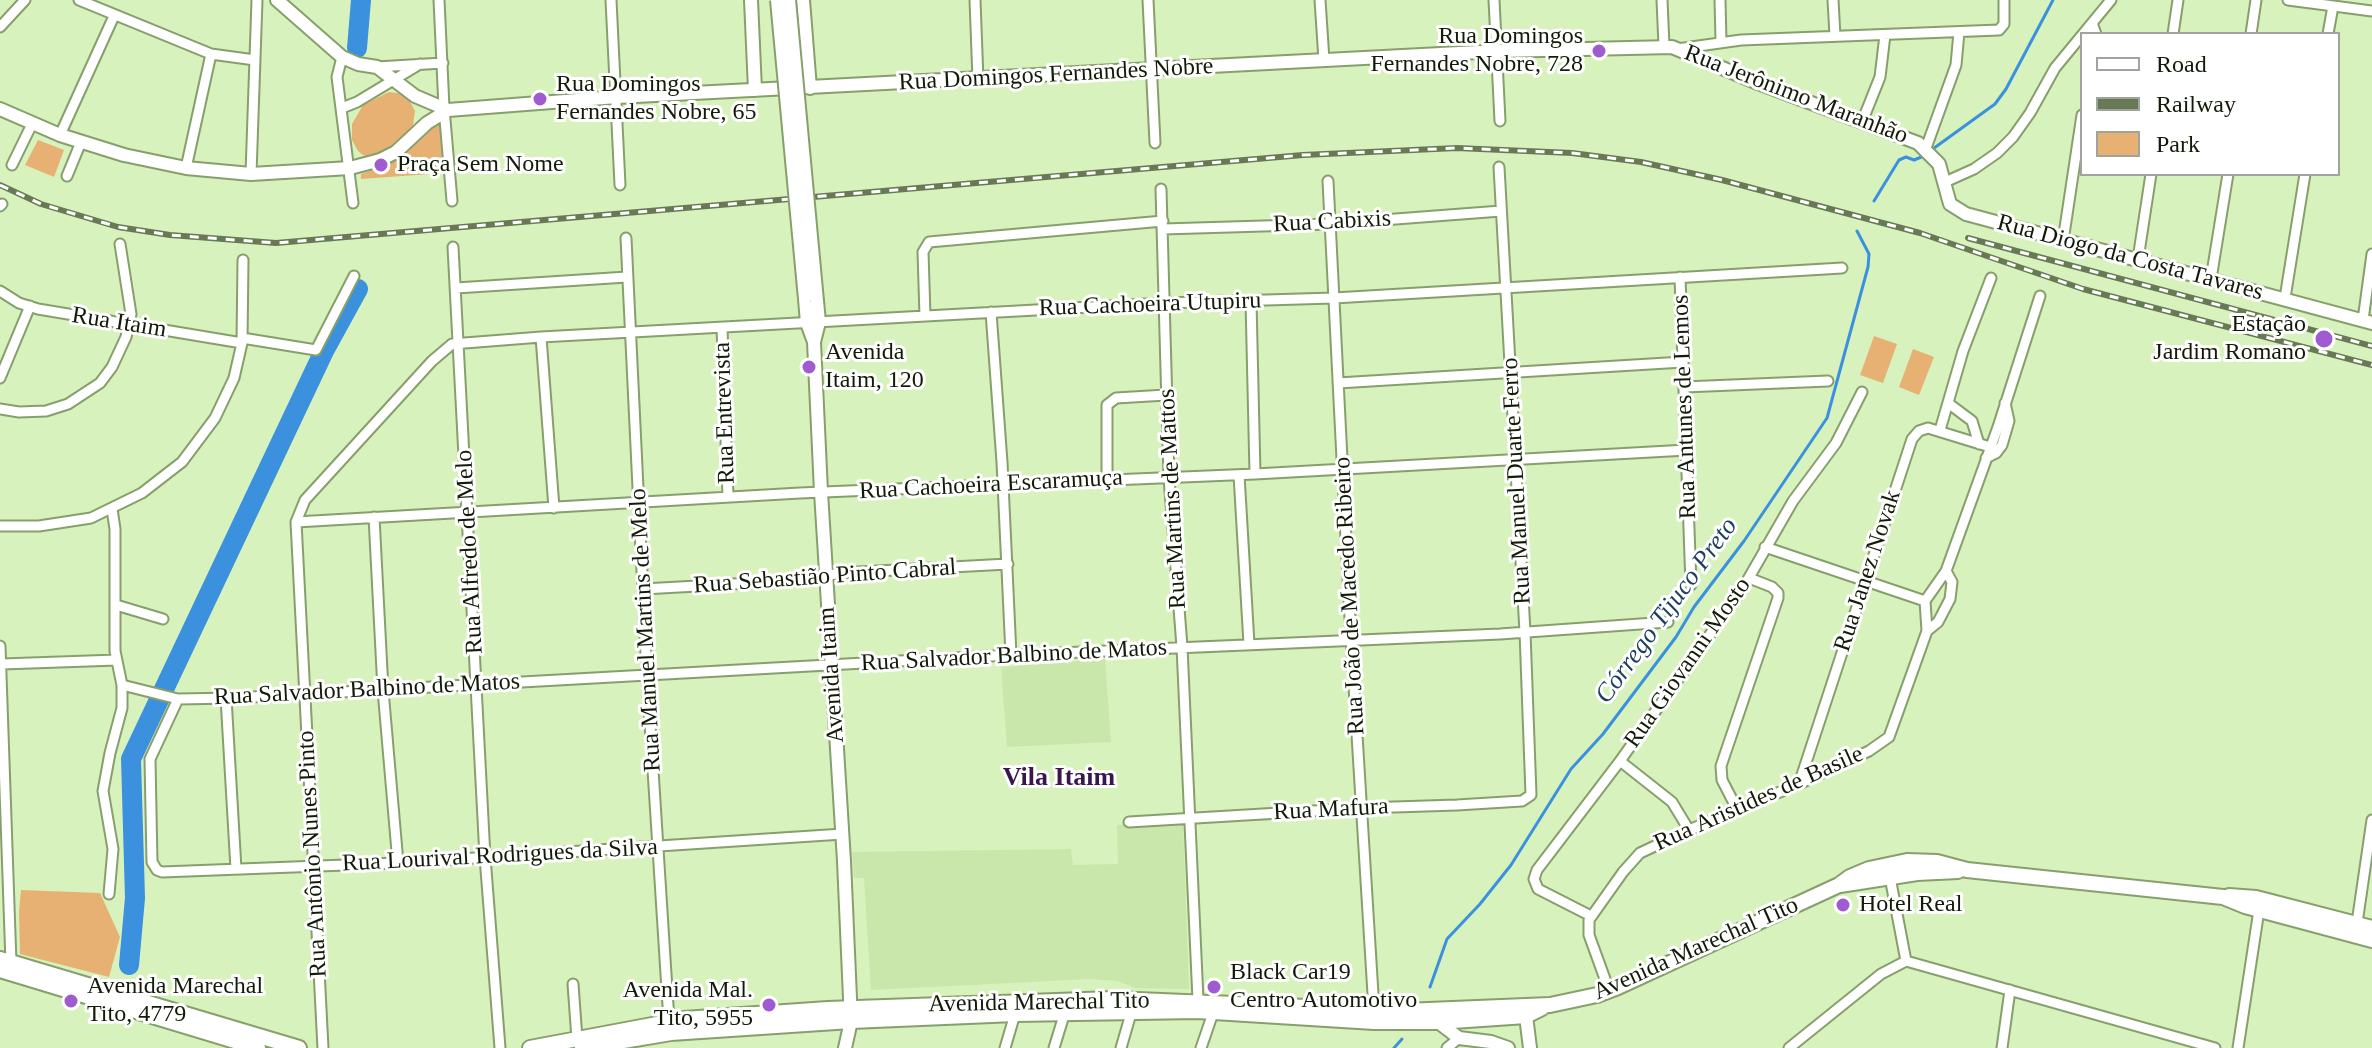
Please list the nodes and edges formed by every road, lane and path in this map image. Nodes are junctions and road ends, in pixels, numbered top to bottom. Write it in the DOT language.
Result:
graph roads {
  1 [pos="25,0"];
  2 [pos="79,0"];
  3 [pos="257,0"];
  4 [pos="277,0"];
  5 [pos="439,0"];
  6 [pos="611,0"];
  7 [pos="751,0"];
  8 [pos="777,0"];
  9 [pos="789,0"];
  10 [pos="803,0"];
  11 [pos="975,0"];
  12 [pos="1148,0"];
  13 [pos="1320,0"];
  14 [pos="1494,0"];
  15 [pos="1662,0"];
  16 [pos="1720,0"];
  17 [pos="1833,0"];
  18 [pos="2004,0"];
  19 [pos="2111,0"];
  20 [pos="2178,0"];
  21 [pos="2256,0"];
  22 [pos="2288,0"];
  23 [pos="2321,2"];
  24 [pos="2333,6"];
  25 [pos="2372,11"];
  26 [pos="114,16"];
  27 [pos="2092,23"];
  28 [pos="0,27"];
  29 [pos="1959,32"];
  30 [pos="2085,32"];
  31 [pos="2095,32"];
  32 [pos="2173,32"];
  33 [pos="2251,32"];
  34 [pos="2328,32"];
  35 [pos="1885,35"];
  36 [pos="1835,36"];
  37 [pos="2080,38"];
  38 [pos="1721,42"];
  39 [pos="1670,47"];
  40 [pos="1498,51"];
  41 [pos="211,54"];
  42 [pos="345,58"];
  43 [pos="255,60"];
  44 [pos="1324,60"];
  45 [pos="443,63"];
  46 [pos="420,64"];
  47 [pos="372,66"];
  48 [pos="1153,71"];
  49 [pos="393,80"];
  50 [pos="978,80"];
  51 [pos="810,88"];
  52 [pos="755,90"];
  53 [pos="415,96"];
  54 [pos="617,97"];
  55 [pos="342,108"];
  56 [pos="0,109"];
  57 [pos="445,110"];
  58 [pos="1500,121"];
  59 [pos="1862,122"];
  60 [pos="32,124"];
  61 [pos="2080,128"];
  62 [pos="419,130"];
  63 [pos="60,135"];
  64 [pos="81,142"];
  65 [pos="1155,143"];
  66 [pos="1927,149"];
  67 [pos="12,165"];
  68 [pos="1499,167"];
  69 [pos="186,168"];
  70 [pos="350,168"];
  71 [pos="251,174"];
  72 [pos="67,176"];
  73 [pos="2151,176"];
  74 [pos="2228,176"];
  75 [pos="2305,176"];
  76 [pos="1328,181"];
  77 [pos="1945,182"];
  78 [pos="620,185"];
  79 [pos="1161,189"];
  80 [pos="452,201"];
  81 [pos="353,203"];
  82 [pos="1501,211"];
  83 [pos="1330,224"];
  84 [pos="1163,225"];
  85 [pos="626,238"];
  86 [pos="2063,241"];
  87 [pos="120,244"];
  88 [pos="453,247"];
  89 [pos="2372,254"];
  90 [pos="2138,259"];
  91 [pos="243,260"];
  92 [pos="1842,268"];
  93 [pos="354,276"];
  94 [pos="627,277"];
  95 [pos="1680,277"];
  96 [pos="1991,278"];
  97 [pos="2211,279"];
  98 [pos="456,288"];
  99 [pos="1507,288"];
  100 [pos="0,291"];
  101 [pos="2040,296"];
  102 [pos="1334,298"];
  103 [pos="2285,298"];
  104 [pos="811,300"];
  105 [pos="1251,301"];
  106 [pos="1164,303"];
  107 [pos="30,306"];
  108 [pos="991,312"];
  109 [pos="925,316"];
  110 [pos="2367,321"];
  111 [pos="813,322"];
  112 [pos="129,325"];
  113 [pos="722,328"];
  114 [pos="630,332"];
  115 [pos="541,337"];
  116 [pos="242,341"];
  117 [pos="458,342"];
  118 [pos="1683,362"];
  119 [pos="1510,371"];
  120 [pos="0,378"];
  121 [pos="1828,381"];
  122 [pos="1338,383"];
  123 [pos="1684,387"];
  124 [pos="1862,392"];
  125 [pos="1166,395"];
  126 [pos="1948,403"];
  127 [pos="2005,403"];
  128 [pos="0,409"];
  129 [pos="1940,430"];
  130 [pos="1985,445"];
  131 [pos="1687,450"];
  132 [pos="1986,459"];
  133 [pos="1514,460"];
  134 [pos="1342,469"];
  135 [pos="1255,474"];
  136 [pos="1239,475"];
  137 [pos="1169,478"];
  138 [pos="1107,479"];
  139 [pos="1003,484"];
  140 [pos="821,492"];
  141 [pos="728,497"];
  142 [pos="638,503"];
  143 [pos="554,508"];
  144 [pos="112,509"];
  145 [pos="468,512"];
  146 [pos="374,517"];
  147 [pos="296,522"];
  148 [pos="0,526"];
  149 [pos="1765,547"];
  150 [pos="1008,564"];
  151 [pos="1946,571"];
  152 [pos="826,576"];
  153 [pos="1749,578"];
  154 [pos="1865,582"];
  155 [pos="1691,585"];
  156 [pos="643,589"];
  157 [pos="1925,601"];
  158 [pos="116,605"];
  159 [pos="163,619"];
  160 [pos="1668,622"];
  161 [pos="1927,631"];
  162 [pos="1525,632"];
  163 [pos="1351,638"];
  164 [pos="1249,644"];
  165 [pos="0,646"];
  166 [pos="1182,647"];
  167 [pos="1011,655"];
  168 [pos="117,660"];
  169 [pos="2,664"];
  170 [pos="831,666"];
  171 [pos="647,676"];
  172 [pos="477,684"];
  173 [pos="122,685"];
  174 [pos="383,690"];
  175 [pos="305,694"];
  176 [pos="173,698"];
  177 [pos="226,698"];
  178 [pos="1620,761"];
  179 [pos="1799,784"];
  180 [pos="1531,795"];
  181 [pos="1363,808"];
  182 [pos="1737,809"];
  183 [pos="1190,819"];
  184 [pos="2372,820"];
  185 [pos="1129,822"];
  186 [pos="1689,830"];
  187 [pos="843,834"];
  188 [pos="658,847"];
  189 [pos="485,857"];
  190 [pos="398,863"];
  191 [pos="312,866"];
  192 [pos="236,869"];
  193 [pos="1889,871"];
  194 [pos="109,894"];
  195 [pos="2223,897"];
  196 [pos="2259,910"];
  197 [pos="1591,916"];
  198 [pos="2321,920"];
  199 [pos="2357,923"];
  200 [pos="2372,928"];
  201 [pos="2372,940"];
  202 [pos="1906,961"];
  203 [pos="4,964"];
  204 [pos="573,984"];
  205 [pos="1609,990"];
  206 [pos="2010,990"];
  207 [pos="1198,1000"];
  208 [pos="1132,1010"];
  209 [pos="1374,1010"];
  210 [pos="1065,1012"];
  211 [pos="1213,1013"];
  212 [pos="850,1014"];
  213 [pos="1015,1014"];
  214 [pos="1526,1017"];
  215 [pos="669,1021"];
  216 [pos="1438,1022"];
  217 [pos="1459,1038"];
  218 [pos="580,1044"];
  219 [pos="258,1048"];
  220 [pos="299,1048"];
  221 [pos="323,1048"];
  222 [pos="500,1048"];
  223 [pos="530,1048"];
  224 [pos="845,1048"];
  225 [pos="1005,1048"];
  226 [pos="1054,1048"];
  227 [pos="1121,1048"];
  228 [pos="1201,1048"];
  229 [pos="1447,1048"];
  230 [pos="1510,1048"];
  231 [pos="1530,1048"];
  232 [pos="1789,1048"];
  233 [pos="2002,1048"];
  234 [pos="2215,1048"];
  235 [pos="2238,1048"];
  1 -- 28 [label="street"];
  2 -- 26 [label="street"];
  3 -- 43 [label="street"];
  4 -- 42 [label="street"];
  5 -- 45 [label="street"];
  6 -- 54 [label="street"];
  7 -- 52 [label="street"];
  8 -- 104 [label="street, Avenida Itaim, bridge"];
  9 -- 104 [label="street, Avenida Itaim, bridge"];
  10 -- 51 [label="street"];
  11 -- 50 [label="street"];
  12 -- 48 [label="street"];
  13 -- 44 [label="street"];
  14 -- 40 [label="street"];
  15 -- 39 [label="street"];
  16 -- 38 [label="street"];
  17 -- 36 [label="street"];
  18 -- 29 [label="street, Rua Domingos Fernandes Nobre"];
  19 -- 27 [label="street"];
  20 -- 32 [label="street"];
  21 -- 33 [label="street"];
  22 -- 23 [label="street"];
  23 -- 24 [label="street"];
  24 -- 25 [label="street"];
  24 -- 34 [label="street"];
  26 -- 41 [label="street"];
  26 -- 63 [label="street"];
  27 -- 30 [label="street"];
  27 -- 31 [label="street"];
  29 -- 35 [label="street, Rua Domingos Fernandes Nobre"];
  29 -- 66 [label="street"];
  35 -- 36 [label="street, Rua Domingos Fernandes Nobre"];
  35 -- 59 [label="street"];
  36 -- 38 [label="street, Rua Domingos Fernandes Nobre"];
  37 -- 77 [label="street"];
  38 -- 39 [label="street, Rua Domingos Fernandes Nobre"];
  39 -- 40 [label="street, Rua Domingos Fernandes Nobre"];
  39 -- 59 [label="street, Rua Jerônimo Maranhão"];
  40 -- 44 [label="street, Rua Domingos Fernandes Nobre"];
  40 -- 58 [label="street"];
  41 -- 43 [label="street"];
  41 -- 69 [label="street"];
  42 -- 47 [label="street"];
  42 -- 55 [label="street"];
  43 -- 71 [label="street"];
  44 -- 48 [label="street, Rua Domingos Fernandes Nobre"];
  45 -- 46 [label="street"];
  45 -- 57 [label="street"];
  46 -- 47 [label="street"];
  46 -- 49 [label="street"];
  47 -- 49 [label="street, Rua Domingos Fernandes Nobre"];
  48 -- 50 [label="street, Rua Domingos Fernandes Nobre"];
  48 -- 65 [label="street"];
  49 -- 53 [label="street, Rua Domingos Fernandes Nobre"];
  49 -- 55 [label="street"];
  50 -- 51 [label="street, Rua Domingos Fernandes Nobre"];
  51 -- 52 [label="street, Rua Domingos Fernandes Nobre"];
  52 -- 54 [label="street, Rua Domingos Fernandes Nobre"];
  53 -- 57 [label="street, Rua Domingos Fernandes Nobre"];
  53 -- 62 [label="street"];
  54 -- 57 [label="street, Rua Domingos Fernandes Nobre"];
  54 -- 78 [label="street"];
  55 -- 70 [label="street"];
  56 -- 60 [label="street"];
  57 -- 62 [label="street"];
  57 -- 80 [label="street"];
  59 -- 66 [label="street, Rua Jerônimo Maranhão"];
  60 -- 63 [label="street"];
  60 -- 67 [label="street"];
  61 -- 86 [label="street"];
  62 -- 70 [label="street"];
  63 -- 64 [label="street"];
  64 -- 69 [label="street"];
  64 -- 72 [label="street"];
  66 -- 77 [label="street, Rua Diogo da Costa Tavares"];
  68 -- 82 [label="street, Rua Manuel Duarte Ferro"];
  69 -- 71 [label="street"];
  70 -- 71 [label="street"];
  70 -- 81 [label="street"];
  73 -- 90 [label="street"];
  74 -- 97 [label="street"];
  75 -- 103 [label="street"];
  76 -- 83 [label="street, Rua João de Macedo Ribeiro"];
  77 -- 86 [label="street, Rua Diogo da Costa Tavares"];
  79 -- 84 [label="street, Rua Martins de Mattos"];
  82 -- 83 [label="street, Rua Cabixis"];
  82 -- 99 [label="street, Rua Manuel Duarte Ferro"];
  83 -- 84 [label="street, Rua Cabixis"];
  83 -- 102 [label="street, Rua João de Macedo Ribeiro"];
  84 -- 106 [label="street, Rua Martins de Mattos"];
  84 -- 109 [label="street, Rua Cabixis"];
  85 -- 94 [label="street, Rua Manuel Martins de Melo"];
  86 -- 90 [label="street, Rua Diogo da Costa Tavares"];
  87 -- 112 [label="street"];
  88 -- 98 [label="street, Rua Alfredo de Melo"];
  89 -- 110 [label="street"];
  90 -- 97 [label="street, Rua Diogo da Costa Tavares"];
  91 -- 116 [label="street"];
  92 -- 95 [label="street, Rua Cachoeira Utupiru"];
  93 -- 116 [label="street, Rua Itaim"];
  94 -- 98 [label="street"];
  94 -- 114 [label="street, Rua Manuel Martins de Melo"];
  95 -- 99 [label="street, Rua Cachoeira Utupiru"];
  95 -- 118 [label="street, Rua Antunes de Lemos"];
  96 -- 126 [label="street"];
  97 -- 103 [label="street, Rua Diogo da Costa Tavares"];
  98 -- 117 [label="street, Rua Alfredo de Melo"];
  99 -- 102 [label="street, Rua Cachoeira Utupiru"];
  99 -- 119 [label="street, Rua Manuel Duarte Ferro"];
  100 -- 107 [label="street, Rua Itaim"];
  101 -- 127 [label="street"];
  102 -- 105 [label="street, Rua Cachoeira Utupiru"];
  102 -- 122 [label="street, Rua João de Macedo Ribeiro"];
  103 -- 110 [label="street, Rua Diogo da Costa Tavares"];
  104 -- 111 [label="street, Avenida Itaim"];
  105 -- 106 [label="street, Rua Cachoeira Utupiru"];
  105 -- 135 [label="street"];
  106 -- 108 [label="street, Rua Cachoeira Utupiru"];
  106 -- 125 [label="street, Rua Martins de Mattos"];
  107 -- 112 [label="street, Rua Itaim"];
  107 -- 120 [label="street"];
  108 -- 109 [label="street, Rua Cachoeira Utupiru"];
  108 -- 139 [label="street"];
  109 -- 111 [label="street, Rua Cachoeira Utupiru"];
  111 -- 113 [label="street, Rua Cachoeira Utupiru"];
  111 -- 140 [label="street, Avenida Itaim"];
  112 -- 116 [label="street, Rua Itaim"];
  112 -- 128 [label="street"];
  113 -- 114 [label="street, Rua Cachoeira Utupiru"];
  113 -- 141 [label="street, Rua Entrevista"];
  114 -- 115 [label="street, Rua Cachoeira Utupiru"];
  114 -- 142 [label="street, Rua Manuel Martins de Melo"];
  115 -- 117 [label="street, Rua Cachoeira Utupiru"];
  115 -- 143 [label="street"];
  116 -- 144 [label="street"];
  117 -- 145 [label="street, Rua Alfredo de Melo"];
  117 -- 147 [label="street"];
  118 -- 119 [label="street"];
  118 -- 123 [label="street, Rua Antunes de Lemos"];
  119 -- 122 [label="street"];
  119 -- 133 [label="street, Rua Manuel Duarte Ferro"];
  121 -- 123 [label="street"];
  122 -- 134 [label="street, Rua João de Macedo Ribeiro"];
  123 -- 131 [label="street, Rua Antunes de Lemos"];
  124 -- 149 [label="street, Rua Giovanni Mosto"];
  125 -- 137 [label="street, Rua Martins de Mattos"];
  125 -- 138 [label="street"];
  126 -- 129 [label="street"];
  126 -- 130 [label="street"];
  127 -- 130 [label="street"];
  127 -- 132 [label="street"];
  129 -- 130 [label="street"];
  129 -- 154 [label="street, Rua Janez Novak"];
  130 -- 132 [label="street"];
  131 -- 133 [label="street, Rua Cachoeira Escaramuça"];
  131 -- 155 [label="street, Rua Antunes de Lemos"];
  132 -- 151 [label="street"];
  133 -- 134 [label="street, Rua Cachoeira Escaramuça"];
  133 -- 162 [label="street, Rua Manuel Duarte Ferro"];
  134 -- 135 [label="street, Rua Cachoeira Escaramuça"];
  134 -- 163 [label="street, Rua João de Macedo Ribeiro"];
  135 -- 136 [label="street, Rua Cachoeira Escaramuça"];
  136 -- 137 [label="street, Rua Cachoeira Escaramuça"];
  136 -- 164 [label="street"];
  137 -- 138 [label="street, Rua Cachoeira Escaramuça"];
  137 -- 166 [label="street, Rua Martins de Mattos"];
  138 -- 139 [label="street, Rua Cachoeira Escaramuça"];
  139 -- 140 [label="street, Rua Cachoeira Escaramuça"];
  139 -- 150 [label="street"];
  140 -- 141 [label="street, Rua Cachoeira Escaramuça"];
  140 -- 152 [label="street, Avenida Itaim"];
  141 -- 142 [label="street, Rua Cachoeira Escaramuça"];
  142 -- 143 [label="street, Rua Cachoeira Escaramuça"];
  142 -- 156 [label="street, Rua Manuel Martins de Melo"];
  143 -- 145 [label="street, Rua Cachoeira Escaramuça"];
  144 -- 148 [label="street"];
  144 -- 158 [label="street"];
  145 -- 146 [label="street, Rua Cachoeira Escaramuça"];
  145 -- 172 [label="street, Rua Alfredo de Melo"];
  146 -- 147 [label="street, Rua Cachoeira Escaramuça"];
  146 -- 174 [label="street"];
  147 -- 175 [label="street, Rua Antônio Nunes Pinto"];
  149 -- 153 [label="street, Rua Giovanni Mosto"];
  149 -- 154 [label="street"];
  150 -- 152 [label="street, Rua Sebastião Pinto Cabral"];
  150 -- 167 [label="street"];
  151 -- 157 [label="street"];
  151 -- 161 [label="street"];
  152 -- 156 [label="street, Rua Sebastião Pinto Cabral"];
  152 -- 170 [label="street, Avenida Itaim"];
  153 -- 178 [label="street, Rua Giovanni Mosto"];
  153 -- 182 [label="street"];
  154 -- 157 [label="street"];
  154 -- 179 [label="street, Rua Janez Novak"];
  156 -- 171 [label="street, Rua Manuel Martins de Melo"];
  157 -- 161 [label="street"];
  158 -- 159 [label="street"];
  158 -- 168 [label="street"];
  160 -- 162 [label="street, Rua Salvador Balbino de Matos"];
  161 -- 179 [label="street, Rua Aristides de Basile"];
  162 -- 163 [label="street, Rua Salvador Balbino de Matos"];
  162 -- 180 [label="street, Rua Manuel Duarte Ferro"];
  163 -- 164 [label="street, Rua Salvador Balbino de Matos"];
  163 -- 181 [label="street, Rua João de Macedo Ribeiro"];
  164 -- 166 [label="street, Rua Salvador Balbino de Matos"];
  165 -- 169 [label="street"];
  166 -- 167 [label="street, Rua Salvador Balbino de Matos"];
  166 -- 183 [label="street, Rua Martins de Mattos"];
  167 -- 170 [label="street, Rua Salvador Balbino de Matos"];
  168 -- 169 [label="street"];
  168 -- 173 [label="street"];
  169 -- 203 [label="street"];
  170 -- 171 [label="street, Rua Salvador Balbino de Matos"];
  170 -- 187 [label="street, Avenida Itaim"];
  171 -- 172 [label="street, Rua Salvador Balbino de Matos"];
  171 -- 188 [label="street, Rua Manuel Martins de Melo"];
  172 -- 174 [label="street, Rua Salvador Balbino de Matos"];
  172 -- 189 [label="street, Rua Alfredo de Melo"];
  173 -- 176 [label="street, Rua Salvador Balbino de Matos"];
  173 -- 194 [label="street"];
  174 -- 175 [label="street, Rua Salvador Balbino de Matos"];
  174 -- 190 [label="street"];
  175 -- 177 [label="street, Rua Salvador Balbino de Matos"];
  175 -- 191 [label="street, Rua Antônio Nunes Pinto"];
  176 -- 177 [label="street, Rua Salvador Balbino de Matos"];
  176 -- 192 [label="street, Rua Lourival Rodrigues da Silva"];
  177 -- 192 [label="street"];
  178 -- 186 [label="street"];
  178 -- 197 [label="street, Rua Giovanni Mosto"];
  179 -- 182 [label="street, Rua Aristides de Basile"];
  180 -- 181 [label="street, Rua Mafura"];
  181 -- 183 [label="street, Rua Mafura"];
  181 -- 209 [label="street, Rua João de Macedo Ribeiro"];
  182 -- 186 [label="street, Rua Aristides de Basile"];
  183 -- 185 [label="street, Rua Mafura"];
  183 -- 207 [label="street, Rua Martins de Mattos"];
  184 -- 199 [label="street"];
  186 -- 197 [label="street, Rua Aristides de Basile"];
  187 -- 188 [label="street, Rua Lourival Rodrigues da Silva"];
  187 -- 212 [label="street, Avenida Itaim"];
  188 -- 189 [label="street, Rua Lourival Rodrigues da Silva"];
  188 -- 215 [label="street, Rua Manuel Martins de Melo"];
  189 -- 190 [label="street, Rua Lourival Rodrigues da Silva"];
  189 -- 222 [label="street, Rua Alfredo de Melo"];
  190 -- 191 [label="street, Rua Lourival Rodrigues da Silva"];
  191 -- 192 [label="street, Rua Lourival Rodrigues da Silva"];
  191 -- 221 [label="street, Rua Antônio Nunes Pinto"];
  193 -- 195 [label="main road, Avenida Marechal Tito"];
  193 -- 202 [label="street"];
  193 -- 205 [label="main road, Avenida Marechal Tito"];
  195 -- 196 [label="main road, Avenida Marechal Tito"];
  195 -- 198 [label="main road, Avenida Marechal Tito"];
  196 -- 198 [label="main road, Avenida Marechal Tito"];
  196 -- 235 [label="street"];
  197 -- 205 [label="street"];
  198 -- 199 [label="main road, Avenida Marechal Tito"];
  198 -- 201 [label="main road, Avenida Marechal Tito"];
  199 -- 200 [label="main road, Avenida Marechal Tito"];
  202 -- 206 [label="street"];
  202 -- 232 [label="street"];
  203 -- 219 [label="main road"];
  203 -- 220 [label="main road"];
  204 -- 218 [label="street"];
  205 -- 214 [label="main road, Avenida Marechal Tito"];
  206 -- 233 [label="street"];
  206 -- 234 [label="street"];
  207 -- 209 [label="main road, Avenida Marechal Tito"];
  207 -- 212 [label="main road, Avenida Marechal Tito"];
  208 -- 210 [label="main road, Avenida Marechal Tito"];
  208 -- 211 [label="main road, Avenida Marechal Tito"];
  208 -- 227 [label="street"];
  209 -- 214 [label="main road, Avenida Marechal Tito"];
  210 -- 213 [label="main road, Avenida Marechal Tito"];
  210 -- 226 [label="street"];
  211 -- 216 [label="main road, Avenida Marechal Tito"];
  211 -- 228 [label="street"];
  212 -- 213 [label="main road, Avenida Marechal Tito"];
  212 -- 215 [label="main road, Avenida Marechal Tito"];
  212 -- 218 [label="main road, Avenida Marechal Tito"];
  212 -- 224 [label="street, Avenida Itaim"];
  213 -- 225 [label="street"];
  214 -- 216 [label="main road, Avenida Marechal Tito"];
  214 -- 230 [label="street"];
  214 -- 231 [label="street"];
  215 -- 218 [label="main road, Avenida Marechal Tito"];
  216 -- 217 [label="street"];
  217 -- 229 [label="street"];
  217 -- 230 [label="street"];
  218 -- 223 [label="main road, Avenida Marechal Tito"];
}
